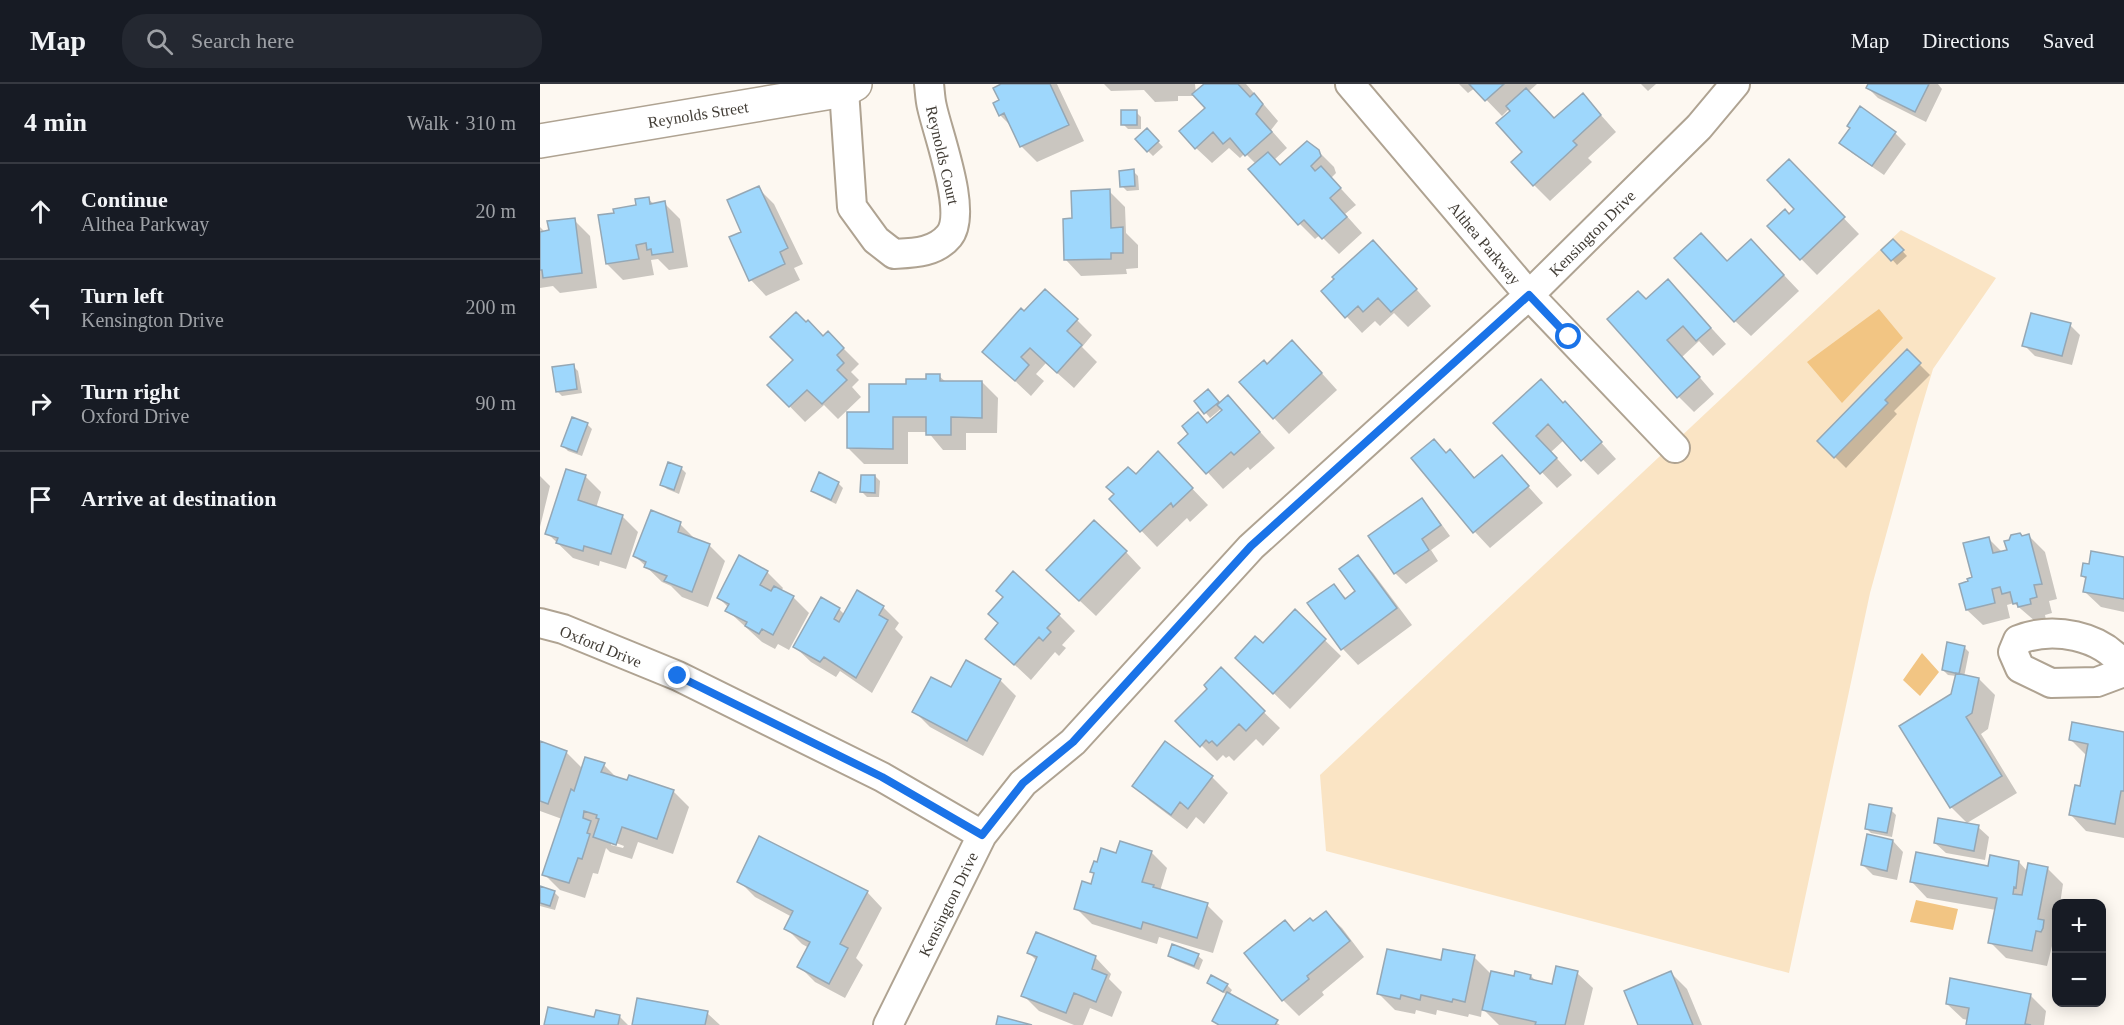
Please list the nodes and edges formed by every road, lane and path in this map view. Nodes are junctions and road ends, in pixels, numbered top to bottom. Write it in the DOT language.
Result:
graph roads {
  1 [pos="929,84"];
  2 [pos="1350,84"];
  3 [pos="1735,84"];
  4 [pos="850,87"];
  5 [pos="540,141"];
  6 [pos="1529,295"];
  7 [pos="1675,448"];
  8 [pos="540,622"];
  9 [pos="2124,666"];
  10 [pos="2124,672"];
  11 [pos="982,835"];
  12 [pos="888,1025"];
  1 -- 4 [label="street, Reynolds Court"];
  2 -- 6 [label="street, Althea Parkway"];
  3 -- 6 [label="street, Kensington Drive"];
  4 -- 5 [label="street, Reynolds Street"];
  6 -- 7 [label="street, Althea Parkway"];
  6 -- 11 [label="street, Kensington Drive"];
  8 -- 11 [label="street, Oxford Drive"];
  9 -- 10 [label="street"];
  11 -- 12 [label="street, Kensington Drive"];
}
